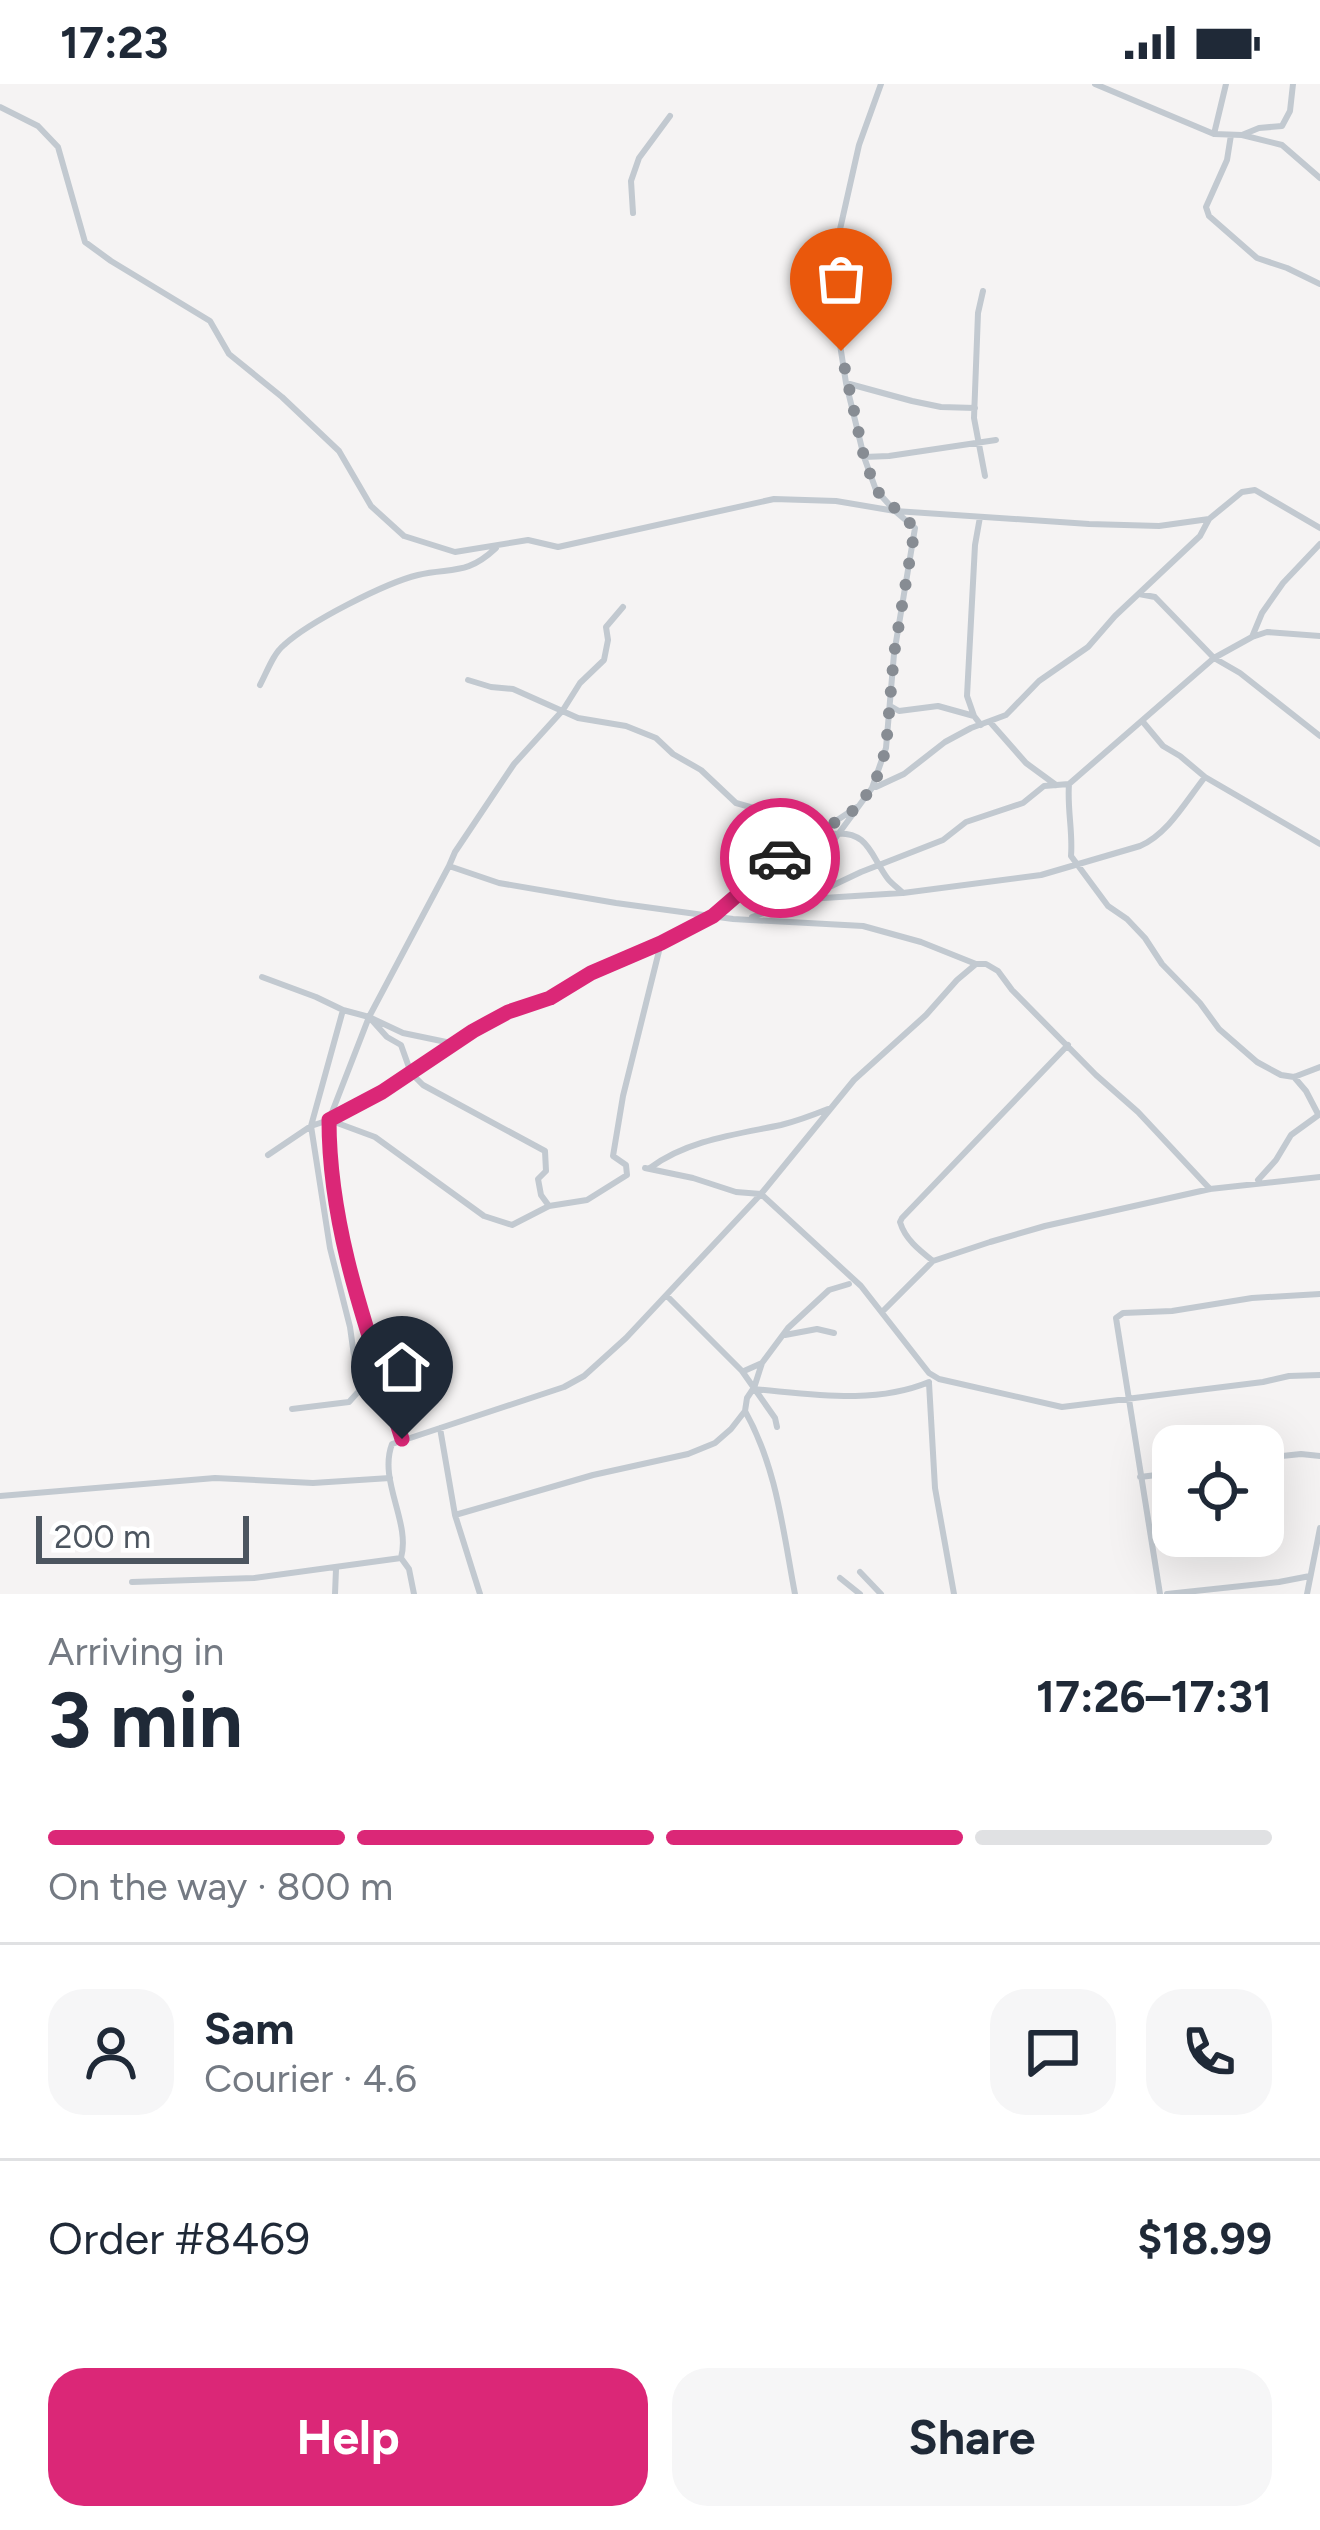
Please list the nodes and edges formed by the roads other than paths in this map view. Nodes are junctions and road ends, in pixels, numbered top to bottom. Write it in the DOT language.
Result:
graph roads {
  1 [pos="881,84"];
  2 [pos="1095,84"];
  3 [pos="1226,84"];
  4 [pos="1293,84"];
  5 [pos="0,107"];
  6 [pos="670,116"];
  7 [pos="1214,134"];
  8 [pos="1231,135"];
  9 [pos="1242,135"];
  10 [pos="1320,178"];
  11 [pos="633,213"];
  12 [pos="1320,284"];
  13 [pos="983,291"];
  14 [pos="846,383"];
  15 [pos="975,408"];
  16 [pos="996,440"];
  17 [pos="977,444"];
  18 [pos="864,457"];
  19 [pos="985,476"];
  20 [pos="895,511"];
  21 [pos="980,517"];
  22 [pos="1209,520"];
  23 [pos="1320,528"];
  24 [pos="500,544"];
  25 [pos="1320,544"];
  26 [pos="1139,594"];
  27 [pos="623,607"];
  28 [pos="1320,636"];
  29 [pos="1252,637"];
  30 [pos="1214,658"];
  31 [pos="469,680"];
  32 [pos="260,685"];
  33 [pos="892,707"];
  34 [pos="563,710"];
  35 [pos="974,716"];
  36 [pos="1143,722"];
  37 [pos="986,723"];
  38 [pos="1320,736"];
  39 [pos="1205,777"];
  40 [pos="1069,784"];
  41 [pos="1057,785"];
  42 [pos="872,788"];
  43 [pos="860,806"];
  44 [pos="825,828"];
  45 [pos="839,832"];
  46 [pos="1320,844"];
  47 [pos="880,864"];
  48 [pos="448,866"];
  49 [pos="1077,866"];
  50 [pos="903,893"];
  51 [pos="804,899"];
  52 [pos="713,916"];
  53 [pos="747,919"];
  54 [pos="661,943"];
  55 [pos="976,964"];
  56 [pos="262,977"];
  57 [pos="343,1010"];
  58 [pos="369,1017"];
  59 [pos="454,1044"];
  60 [pos="1068,1045"];
  61 [pos="1320,1067"];
  62 [pos="411,1073"];
  63 [pos="1294,1077"];
  64 [pos="831,1108"];
  65 [pos="1320,1116"];
  66 [pos="329,1120"];
  67 [pos="311,1126"];
  68 [pos="268,1155"];
  69 [pos="1320,1177"];
  70 [pos="1255,1183"];
  71 [pos="1210,1190"];
  72 [pos="761,1194"];
  73 [pos="549,1206"];
  74 [pos="933,1261"];
  75 [pos="849,1284"];
  76 [pos="1320,1294"];
  77 [pos="667,1296"];
  78 [pos="883,1311"];
  79 [pos="834,1333"];
  80 [pos="782,1337"];
  81 [pos="762,1363"];
  82 [pos="742,1371"];
  83 [pos="1320,1375"];
  84 [pos="929,1378"];
  85 [pos="754,1389"];
  86 [pos="1128,1399"];
  87 [pos="292,1409"];
  88 [pos="745,1411"];
  89 [pos="777,1426"];
  90 [pos="440,1428"];
  91 [pos="402,1439"];
  92 [pos="1284,1456"];
  93 [pos="1320,1456"];
  94 [pos="1152,1476"];
  95 [pos="1140,1477"];
  96 [pos="390,1478"];
  97 [pos="0,1496"];
  98 [pos="455,1515"];
  99 [pos="1320,1528"];
  100 [pos="401,1558"];
  101 [pos="335,1569"];
  102 [pos="860,1572"];
  103 [pos="1310,1576"];
  104 [pos="840,1578"];
  105 [pos="132,1582"];
  106 [pos="335,1594"];
  107 [pos="414,1594"];
  108 [pos="480,1594"];
  109 [pos="795,1594"];
  110 [pos="860,1594"];
  111 [pos="881,1594"];
  112 [pos="954,1594"];
  113 [pos="1163,1594"];
  114 [pos="1307,1594"];
  1 -- 14 [label="street"];
  2 -- 7 [label="street"];
  3 -- 7 [label="street"];
  4 -- 9 [label="street"];
  5 -- 24 [label="street"];
  6 -- 11 [label="street"];
  7 -- 8 [label="street"];
  8 -- 9 [label="street"];
  8 -- 12 [label="street"];
  9 -- 10 [label="street"];
  13 -- 15 [label="street"];
  14 -- 15 [label="street"];
  14 -- 18 [label="street"];
  15 -- 17 [label="street"];
  16 -- 17 [label="street"];
  17 -- 18 [label="street"];
  17 -- 19 [label="street"];
  18 -- 20 [label="street"];
  20 -- 21 [label="street"];
  20 -- 24 [label="street"];
  20 -- 33 [label="street"];
  21 -- 22 [label="street"];
  21 -- 35 [label="street"];
  22 -- 23 [label="street"];
  22 -- 26 [label="street"];
  24 -- 32 [label="street"];
  25 -- 29 [label="street"];
  26 -- 30 [label="street"];
  26 -- 37 [label="street"];
  27 -- 34 [label="street"];
  28 -- 29 [label="street"];
  29 -- 30 [label="street"];
  30 -- 36 [label="street"];
  30 -- 38 [label="street"];
  31 -- 34 [label="street"];
  33 -- 35 [label="street"];
  33 -- 42 [label="street"];
  34 -- 44 [label="street"];
  34 -- 48 [label="street"];
  35 -- 37 [label="street"];
  36 -- 39 [label="street"];
  36 -- 40 [label="street"];
  37 -- 41 [label="street"];
  37 -- 42 [label="street"];
  39 -- 46 [label="street"];
  39 -- 49 [label="street"];
  40 -- 41 [label="street"];
  40 -- 49 [label="street"];
  41 -- 47 [label="street"];
  42 -- 43 [label="street"];
  43 -- 44 [label="street"];
  43 -- 45 [label="street"];
  44 -- 45 [label="street"];
  44 -- 52 [label="street"];
  45 -- 47 [label="street"];
  45 -- 51 [label="street"];
  47 -- 50 [label="street"];
  47 -- 51 [label="street"];
  48 -- 52 [label="street"];
  48 -- 58 [label="street"];
  49 -- 50 [label="street"];
  49 -- 63 [label="street"];
  50 -- 51 [label="street"];
  51 -- 53 [label="street"];
  52 -- 53 [label="street"];
  52 -- 54 [label="street"];
  53 -- 55 [label="street"];
  54 -- 59 [label="street"];
  54 -- 73 [label="street"];
  55 -- 60 [label="street"];
  55 -- 64 [label="street"];
  56 -- 57 [label="street"];
  57 -- 58 [label="street"];
  57 -- 67 [label="street"];
  58 -- 59 [label="street"];
  58 -- 62 [label="street"];
  58 -- 66 [label="street"];
  59 -- 62 [label="street"];
  60 -- 71 [label="street"];
  60 -- 74 [label="street"];
  61 -- 63 [label="street"];
  62 -- 66 [label="street"];
  62 -- 73 [label="street"];
  63 -- 65 [label="street"];
  64 -- 72 [label="street"];
  64 -- 72 [label="street"];
  65 -- 70 [label="street"];
  66 -- 67 [label="street"];
  66 -- 73 [label="street"];
  66 -- 91 [label="street"];
  67 -- 68 [label="street"];
  67 -- 87 [label="street"];
  69 -- 70 [label="street"];
  70 -- 71 [label="street"];
  71 -- 74 [label="street"];
  72 -- 77 [label="street"];
  72 -- 78 [label="street"];
  74 -- 78 [label="street"];
  75 -- 80 [label="street"];
  76 -- 86 [label="street"];
  77 -- 82 [label="street"];
  77 -- 90 [label="street"];
  78 -- 84 [label="street"];
  79 -- 80 [label="street"];
  80 -- 81 [label="street"];
  81 -- 82 [label="street"];
  81 -- 85 [label="street"];
  82 -- 85 [label="street"];
  83 -- 86 [label="street"];
  84 -- 85 [label="street"];
  84 -- 86 [label="street"];
  84 -- 112 [label="street"];
  85 -- 88 [label="street"];
  85 -- 89 [label="street"];
  86 -- 95 [label="street"];
  88 -- 98 [label="street"];
  88 -- 109 [label="street"];
  90 -- 91 [label="street"];
  90 -- 98 [label="street"];
  91 -- 96 [label="street"];
  92 -- 93 [label="street"];
  94 -- 95 [label="street"];
  95 -- 113 [label="street"];
  96 -- 97 [label="street"];
  96 -- 100 [label="street"];
  98 -- 108 [label="street"];
  99 -- 103 [label="street"];
  100 -- 101 [label="street"];
  100 -- 107 [label="street"];
  101 -- 105 [label="street"];
  101 -- 106 [label="street"];
  102 -- 111 [label="street"];
  103 -- 113 [label="street"];
  103 -- 114 [label="street"];
  104 -- 110 [label="street"];
}
